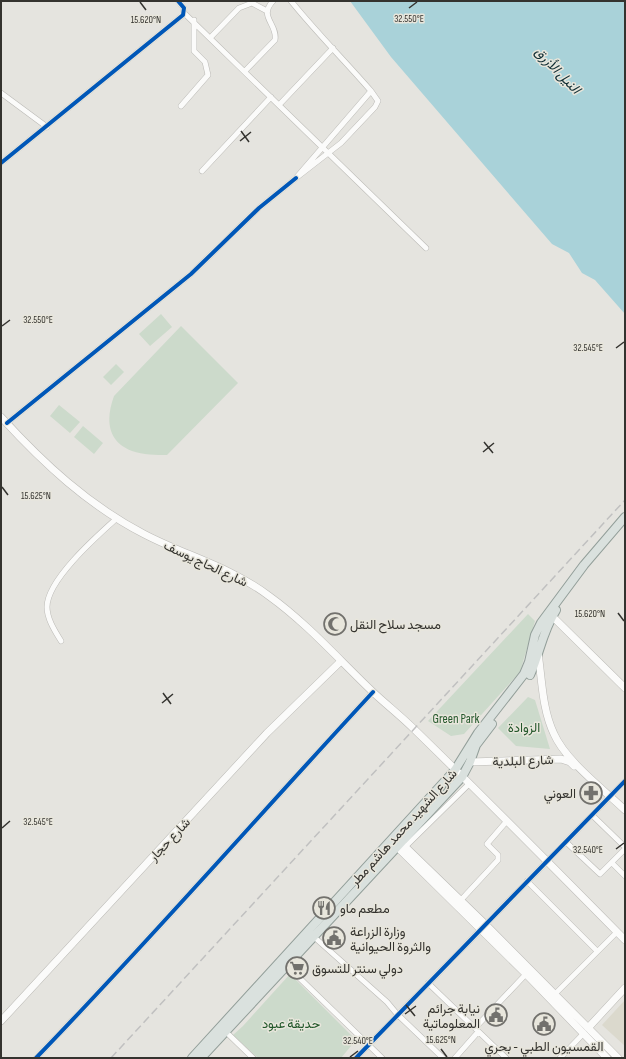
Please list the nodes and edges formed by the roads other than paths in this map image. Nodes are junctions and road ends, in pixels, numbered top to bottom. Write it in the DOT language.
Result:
graph roads {
  1 [pos="178,1"];
  2 [pos="273,1"];
  3 [pos="291,1"];
  4 [pos="267,12"];
  5 [pos="184,13"];
  6 [pos="194,20"];
  7 [pos="211,37"];
  8 [pos="333,48"];
  9 [pos="245,71"];
  10 [pos="371,91"];
  11 [pos="1,93"];
  12 [pos="271,97"];
  13 [pos="280,105"];
  14 [pos="181,106"];
  15 [pos="47,127"];
  16 [pos="323,148"];
  17 [pos="329,154"];
  18 [pos="1,163"];
  19 [pos="202,171"];
  20 [pos="296,178"];
  21 [pos="426,248"];
  22 [pos="1,417"];
  23 [pos="7,423"];
  24 [pos="625,517"];
  25 [pos="116,518"];
  26 [pos="625,522"];
  27 [pos="552,616"];
  28 [pos="61,641"];
  29 [pos="538,652"];
  30 [pos="341,661"];
  31 [pos="625,688"];
  32 [pos="373,692"];
  33 [pos="470,762"];
  34 [pos="455,770"];
  35 [pos="462,777"];
  36 [pos="625,781"];
  37 [pos="468,784"];
  38 [pos="609,797"];
  39 [pos="625,810"];
  40 [pos="592,815"];
  41 [pos="625,815"];
  42 [pos="506,822"];
  43 [pos="393,839"];
  44 [pos="566,842"];
  45 [pos="402,845"];
  46 [pos="625,848"];
  47 [pos="546,862"];
  48 [pos="612,863"];
  49 [pos="625,876"];
  50 [pos="527,881"];
  51 [pos="460,900"];
  52 [pos="483,926"];
  53 [pos="617,932"];
  54 [pos="313,936"];
  55 [pos="625,940"];
  56 [pos="597,951"];
  57 [pos="286,965"];
  58 [pos="526,974"];
  59 [pos="428,983"];
  60 [pos="625,988"];
  61 [pos="554,996"];
  62 [pos="397,1014"];
  63 [pos="1,1022"];
  64 [pos="222,1029"];
  65 [pos="476,1030"];
  66 [pos="586,1031"];
  67 [pos="369,1044"];
  68 [pos="36,1058"];
  69 [pos="192,1058"];
  70 [pos="201,1058"];
  71 [pos="253,1058"];
  72 [pos="356,1058"];
  73 [pos="382,1058"];
  74 [pos="443,1058"];
  75 [pos="456,1058"];
  76 [pos="506,1058"];
  77 [pos="560,1058"];
  78 [pos="607,1058"];
  79 [pos="618,1058"];
  1 -- 5 [label="street"];
  2 -- 4 [label="street"];
  3 -- 8 [label="street"];
  4 -- 7 [label="street"];
  4 -- 9 [label="street"];
  5 -- 6 [label="street"];
  5 -- 15 [label="street"];
  6 -- 7 [label="street"];
  6 -- 14 [label="street"];
  7 -- 9 [label="street"];
  8 -- 10 [label="street"];
  8 -- 13 [label="street"];
  9 -- 12 [label="street"];
  10 -- 16 [label="street"];
  10 -- 17 [label="street"];
  11 -- 15 [label="street"];
  12 -- 13 [label="street"];
  12 -- 19 [label="street"];
  13 -- 16 [label="street"];
  15 -- 18 [label="street"];
  16 -- 17 [label="street"];
  16 -- 20 [label="street"];
  17 -- 20 [label="street"];
  17 -- 21 [label="street"];
  20 -- 23 [label="street"];
  22 -- 23 [label="street, شارع الحاج يوسف"];
  23 -- 25 [label="street, شارع الحاج يوسف"];
  24 -- 34 [label="main road, شارع الشهيد محمد هاشم مطر"];
  25 -- 28 [label="street"];
  25 -- 30 [label="street, شارع الحاج يوسف"];
  26 -- 27 [label="main road, شارع الشهيد محمد هاشم مطر"];
  27 -- 29 [label="main road, شارع الشهيد محمد هاشم مطر"];
  27 -- 31 [label="street"];
  29 -- 33 [label="main road, شارع الشهيد محمد هاشم مطر"];
  29 -- 38 [label="street, شارع البلدية"];
  30 -- 32 [label="street, شارع الحاج يوسف"];
  30 -- 63 [label="street, شارع حجار"];
  32 -- 34 [label="street, شارع الحاج يوسف"];
  32 -- 68 [label="street"];
  33 -- 35 [label="main road, شارع الشهيد محمد هاشم مطر"];
  33 -- 38 [label="street, شارع البلدية"];
  34 -- 35 [label="street, شارع الحاج يوسف"];
  34 -- 43 [label="main road, شارع الشهيد محمد هاشم مطر"];
  35 -- 37 [label="street, شارع الحاج يوسف"];
  35 -- 45 [label="main road, شارع الشهيد محمد هاشم مطر"];
  36 -- 38 [label="street"];
  37 -- 42 [label="street, شارع الحاج يوسف"];
  37 -- 45 [label="street"];
  38 -- 39 [label="street, شارع البلدية"];
  38 -- 40 [label="street"];
  38 -- 41 [label="street, شارع البلدية"];
  40 -- 44 [label="street"];
  40 -- 46 [label="street"];
  42 -- 47 [label="street, شارع الحاج يوسف"];
  42 -- 51 [label="street"];
  43 -- 45 [label="street"];
  43 -- 64 [label="main road, شارع الشهيد محمد هاشم مطر"];
  44 -- 47 [label="street"];
  44 -- 48 [label="street"];
  45 -- 51 [label="street"];
  45 -- 52 [label="street"];
  45 -- 54 [label="main road, شارع الشهيد محمد هاشم مطر"];
  46 -- 48 [label="street"];
  47 -- 50 [label="street"];
  47 -- 53 [label="street, شارع الحاج يوسف"];
  48 -- 49 [label="street"];
  50 -- 52 [label="street"];
  50 -- 56 [label="street"];
  51 -- 52 [label="street"];
  52 -- 58 [label="street"];
  52 -- 59 [label="street"];
  52 -- 61 [label="street"];
  53 -- 55 [label="street, شارع الحاج يوسف"];
  53 -- 56 [label="street"];
  54 -- 57 [label="main road, شارع الشهيد محمد هاشم مطر"];
  54 -- 62 [label="street"];
  56 -- 61 [label="street"];
  57 -- 64 [label="main road, شارع الشهيد محمد هاشم مطر"];
  57 -- 67 [label="street"];
  58 -- 65 [label="street"];
  58 -- 66 [label="street"];
  59 -- 62 [label="street"];
  59 -- 65 [label="street"];
  60 -- 66 [label="street"];
  61 -- 66 [label="street"];
  62 -- 67 [label="street"];
  62 -- 74 [label="street"];
  64 -- 69 [label="main road, شارع الشهيد محمد هاشم مطر"];
  64 -- 70 [label="main road, شارع الشهيد محمد هاشم مطر"];
  64 -- 71 [label="street"];
  65 -- 75 [label="street"];
  65 -- 76 [label="street"];
  66 -- 77 [label="street"];
  66 -- 78 [label="street"];
  66 -- 79 [label="street"];
  67 -- 72 [label="street"];
  67 -- 73 [label="street"];
}
